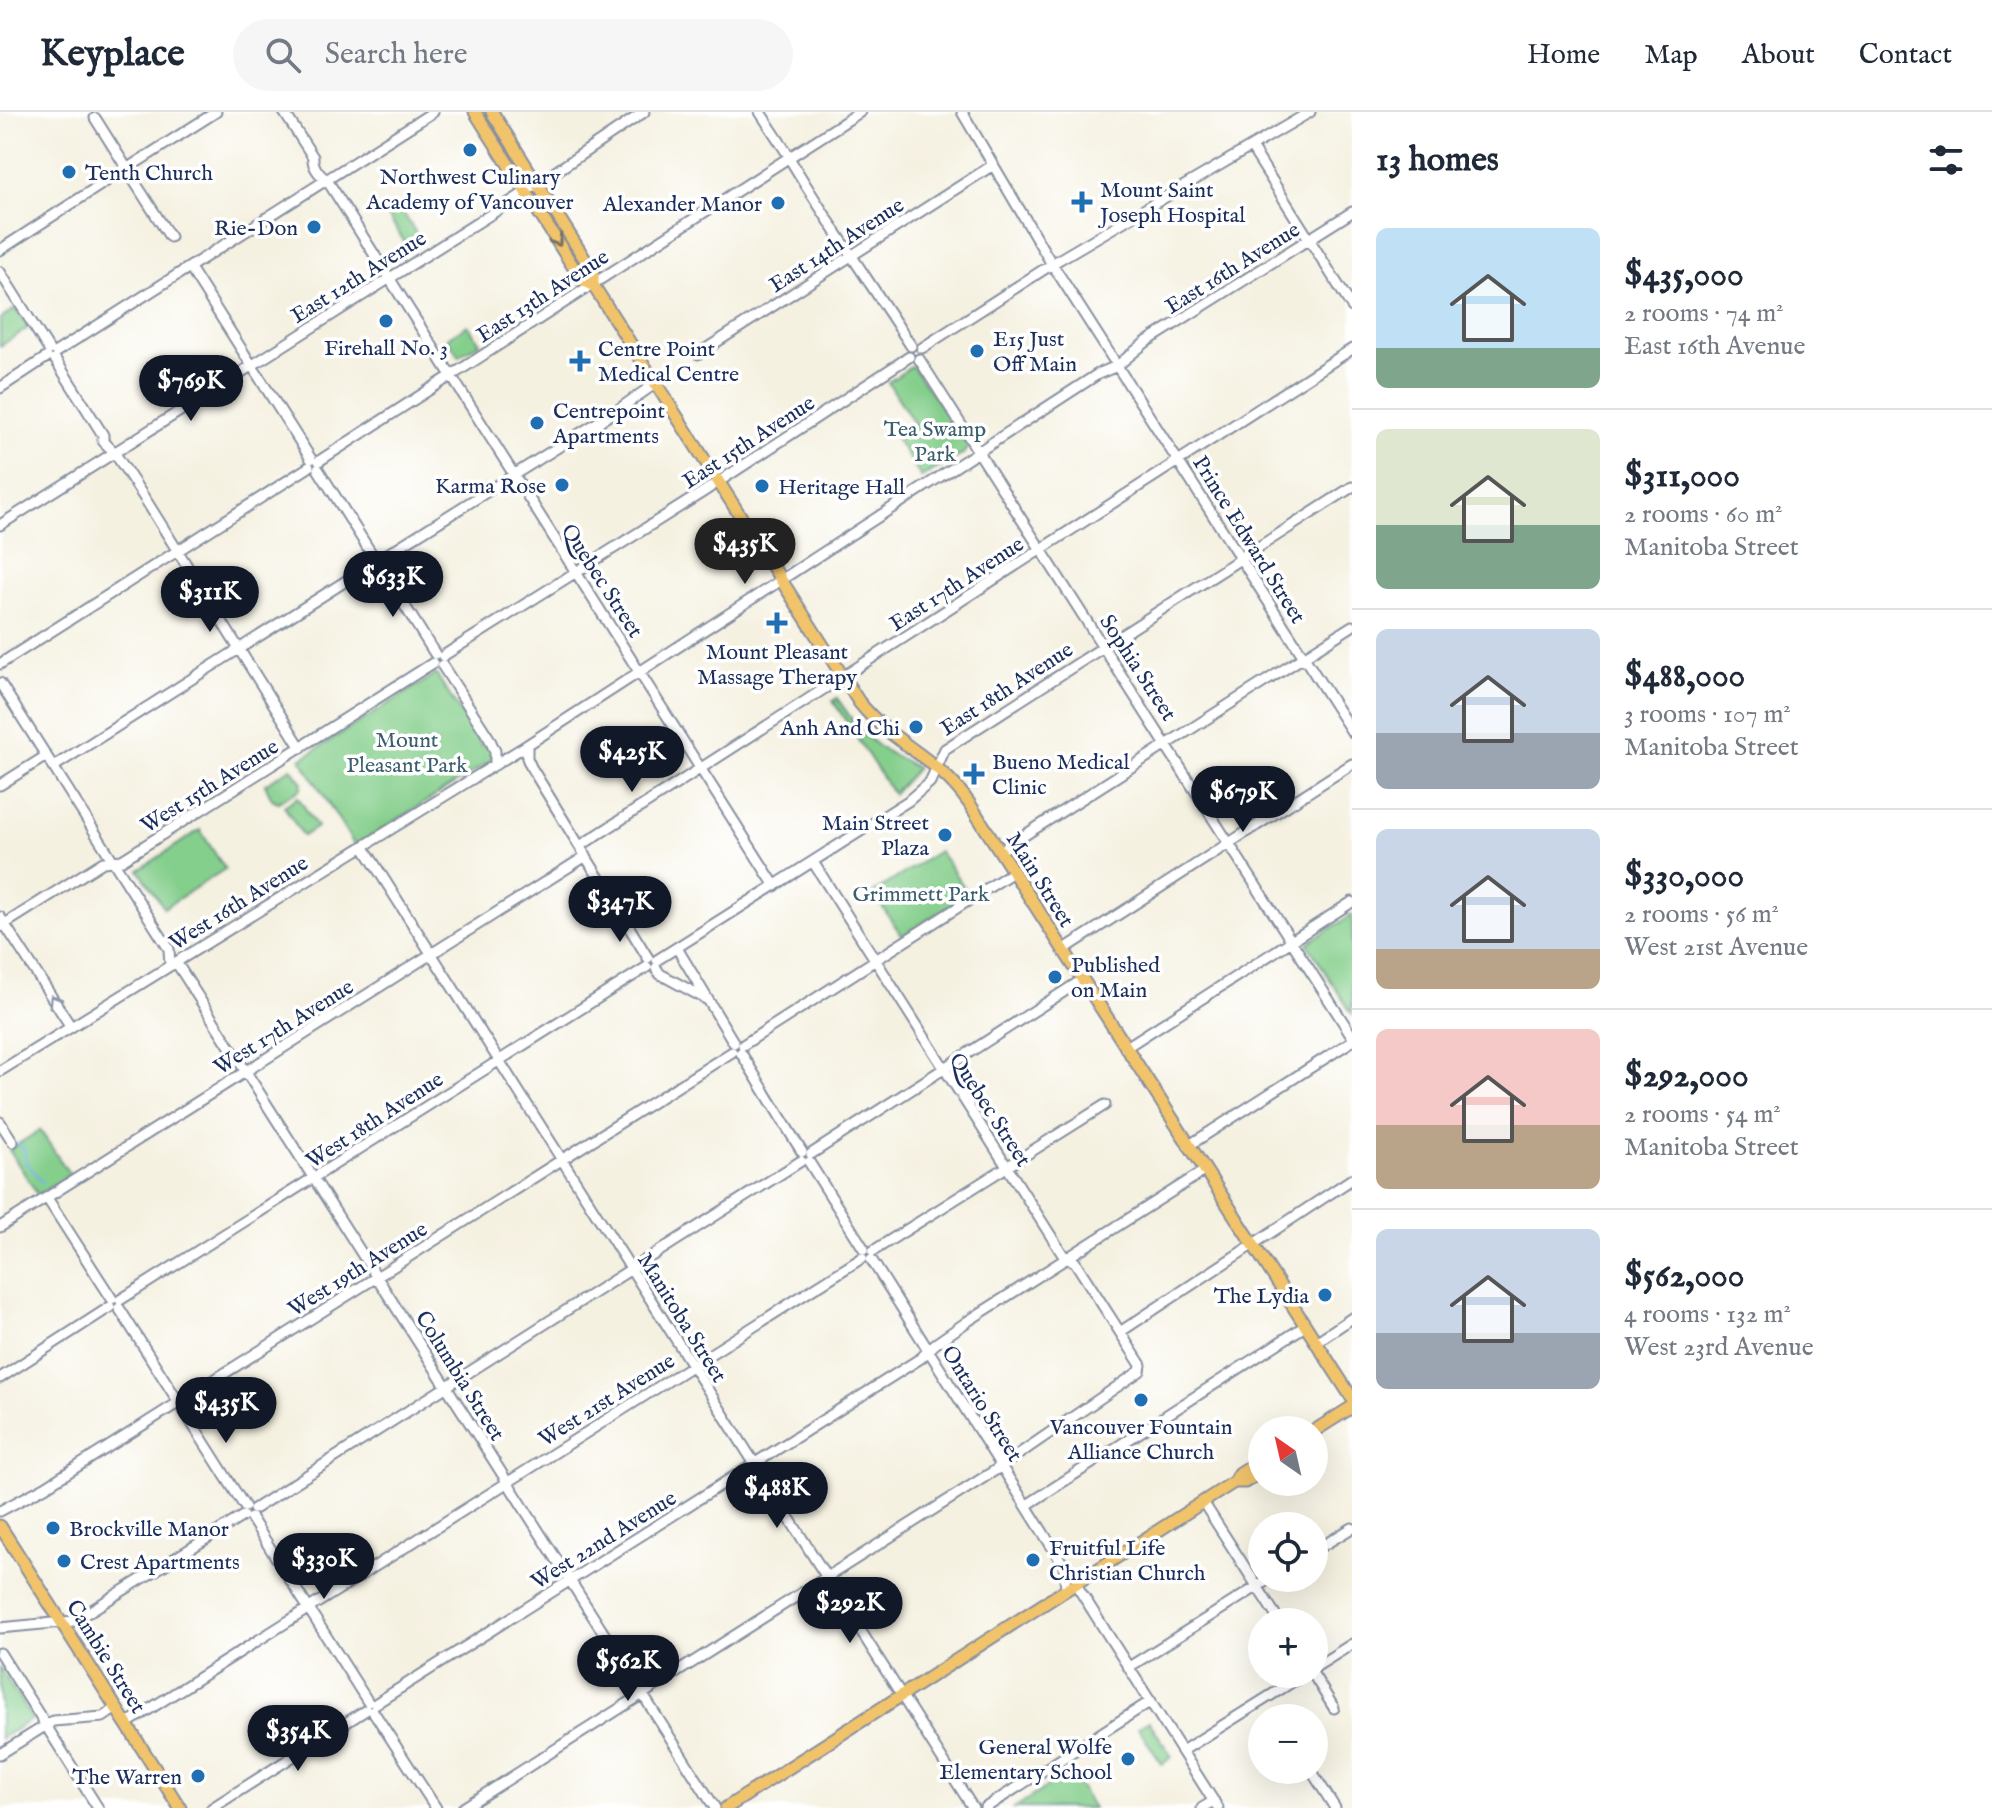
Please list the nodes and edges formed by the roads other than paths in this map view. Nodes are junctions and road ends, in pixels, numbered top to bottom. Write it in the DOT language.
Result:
graph roads {
  1 [pos="216,112"];
  2 [pos="284,112"];
  3 [pos="433,112"];
  4 [pos="475,112"];
  5 [pos="492,112"];
  6 [pos="644,112"];
  7 [pos="760,112"];
  8 [pos="860,112"];
  9 [pos="962,112"];
  10 [pos="1310,112"];
  11 [pos="95,118"];
  12 [pos="1251,147"];
  13 [pos="789,157"];
  14 [pos="993,165"];
  15 [pos="127,169"];
  16 [pos="327,180"];
  17 [pos="538,183"];
  18 [pos="526,192"];
  19 [pos="1352,212"];
  20 [pos="170,237"];
  21 [pos="1309,239"];
  22 [pos="0,250"];
  23 [pos="853,255"];
  24 [pos="1052,264"];
  25 [pos="190,268"];
  26 [pos="0,272"];
  27 [pos="389,278"];
  28 [pos="593,285"];
  29 [pos="1352,307"];
  30 [pos="1352,349"];
  31 [pos="915,352"];
  32 [pos="52,354"];
  33 [pos="698,354"];
  34 [pos="1115,363"];
  35 [pos="251,365"];
  36 [pos="450,376"];
  37 [pos="656,383"];
  38 [pos="0,388"];
  39 [pos="978,451"];
  40 [pos="114,452"];
  41 [pos="1178,459"];
  42 [pos="314,464"];
  43 [pos="513,474"];
  44 [pos="720,481"];
  45 [pos="1352,487"];
  46 [pos="0,525"];
  47 [pos="1041,548"];
  48 [pos="178,550"];
  49 [pos="1241,558"];
  50 [pos="376,561"];
  51 [pos="576,572"];
  52 [pos="782,580"];
  53 [pos="1352,626"];
  54 [pos="1104,646"];
  55 [pos="239,649"];
  56 [pos="1304,657"];
  57 [pos="438,660"];
  58 [pos="0,664"];
  59 [pos="640,672"];
  60 [pos="843,678"];
  61 [pos="0,683"];
  62 [pos="1352,732"];
  63 [pos="527,745"];
  64 [pos="1168,745"];
  65 [pos="301,748"];
  66 [pos="46,756"];
  67 [pos="1352,764"];
  68 [pos="495,765"];
  69 [pos="937,765"];
  70 [pos="53,767"];
  71 [pos="701,769"];
  72 [pos="0,785"];
  73 [pos="1229,843"];
  74 [pos="363,846"];
  75 [pos="580,846"];
  76 [pos="1000,851"];
  77 [pos="586,856"];
  78 [pos="113,862"];
  79 [pos="813,862"];
  80 [pos="1013,872"];
  81 [pos="775,886"];
  82 [pos="1352,902"];
  83 [pos="2,923"];
  84 [pos="1292,941"];
  85 [pos="677,948"];
  86 [pos="1063,950"];
  87 [pos="431,953"];
  88 [pos="875,960"];
  89 [pos="177,962"];
  90 [pos="652,963"];
  91 [pos="1082,980"];
  92 [pos="706,999"];
  93 [pos="71,1027"];
  94 [pos="1352,1038"];
  95 [pos="737,1048"];
  96 [pos="1125,1048"];
  97 [pos="499,1060"];
  98 [pos="944,1068"];
  99 [pos="246,1070"];
  100 [pos="0,1071"];
  101 [pos="1105,1105"];
  102 [pos="0,1122"];
  103 [pos="13,1142"];
  104 [pos="1188,1146"];
  105 [pos="806,1157"];
  106 [pos="562,1159"];
  107 [pos="1007,1166"];
  108 [pos="1204,1171"];
  109 [pos="315,1178"];
  110 [pos="1352,1179"];
  111 [pos="47,1198"];
  112 [pos="0,1227"];
  113 [pos="1252,1245"];
  114 [pos="868,1254"];
  115 [pos="1068,1257"];
  116 [pos="632,1269"];
  117 [pos="377,1276"];
  118 [pos="115,1304"];
  119 [pos="1352,1318"];
  120 [pos="1305,1326"];
  121 [pos="1120,1332"];
  122 [pos="1316,1342"];
  123 [pos="929,1350"];
  124 [pos="692,1366"];
  125 [pos="0,1378"];
  126 [pos="446,1387"];
  127 [pos="1352,1398"];
  128 [pos="179,1402"];
  129 [pos="1352,1407"];
  130 [pos="1328,1422"];
  131 [pos="754,1464"];
  132 [pos="1001,1465"];
  133 [pos="1248,1468"];
  134 [pos="1248,1480"];
  135 [pos="1234,1482"];
  136 [pos="507,1483"];
  137 [pos="1203,1502"];
  138 [pos="1027,1505"];
  139 [pos="0,1511"];
  140 [pos="248,1512"];
  141 [pos="0,1526"];
  142 [pos="1352,1528"];
  143 [pos="1328,1543"];
  144 [pos="1064,1566"];
  145 [pos="1248,1573"];
  146 [pos="827,1578"];
  147 [pos="570,1581"];
  148 [pos="1075,1583"];
  149 [pos="1249,1592"];
  150 [pos="309,1609"];
  151 [pos="61,1622"];
  152 [pos="0,1628"];
  153 [pos="1352,1644"];
  154 [pos="0,1653"];
  155 [pos="1328,1661"];
  156 [pos="1129,1667"];
  157 [pos="1283,1688"];
  158 [pos="1323,1688"];
  159 [pos="643,1695"];
  160 [pos="900,1695"];
  161 [pos="1151,1701"];
  162 [pos="371,1707"];
  163 [pos="116,1708"];
  164 [pos="1334,1708"];
  165 [pos="126,1724"];
  166 [pos="45,1725"];
  167 [pos="1182,1751"];
  168 [pos="0,1754"];
  169 [pos="1320,1784"];
  170 [pos="1216,1804"];
  171 [pos="98,1808"];
  172 [pos="180,1808"];
  173 [pos="212,1808"];
  174 [pos="436,1808"];
  175 [pos="463,1808"];
  176 [pos="715,1808"];
  177 [pos="726,1808"];
  178 [pos="973,1808"];
  179 [pos="985,1808"];
  180 [pos="1202,1808"];
  181 [pos="1335,1808"];
  1 -- 15 [label="street"];
  2 -- 16 [label="street"];
  3 -- 16 [label="street"];
  4 -- 18 [label="main road, Main Street"];
  5 -- 17 [label="main road, Main Street"];
  6 -- 17 [label="street, East 12th Avenue"];
  7 -- 13 [label="street, Sophia Street"];
  8 -- 13 [label="street, East 13th Avenue"];
  9 -- 14 [label="street, Prince Edward Street"];
  10 -- 12 [label="street, East 15th Avenue"];
  11 -- 15 [label="street"];
  12 -- 21 [label="street"];
  12 -- 24 [label="street, East 15th Avenue"];
  13 -- 23 [label="street, Sophia Street"];
  13 -- 28 [label="street, East 13th Avenue"];
  14 -- 23 [label="street, East 14th Avenue"];
  14 -- 24 [label="street, Prince Edward Street"];
  15 -- 20 [label="street"];
  15 -- 22 [label="street"];
  16 -- 25 [label="street"];
  16 -- 27 [label="street"];
  17 -- 18 [label="street, East 12th Avenue"];
  17 -- 28 [label="main road, Main Street"];
  18 -- 27 [label="street, East 12th Avenue"];
  18 -- 28 [label="main road, Main Street, one-way"];
  19 -- 21 [label="street, East 16th Avenue"];
  21 -- 29 [label="street"];
  21 -- 34 [label="street, East 16th Avenue"];
  23 -- 31 [label="street, Sophia Street"];
  23 -- 33 [label="street, East 14th Avenue"];
  24 -- 31 [label="street, East 15th Avenue"];
  24 -- 34 [label="street, Prince Edward Street"];
  25 -- 32 [label="street"];
  25 -- 35 [label="street"];
  26 -- 32 [label="street"];
  27 -- 35 [label="street, East 12th Avenue"];
  27 -- 36 [label="street, Quebec Street"];
  28 -- 36 [label="street, East 13th Avenue"];
  28 -- 37 [label="main road, Main Street"];
  30 -- 41 [label="street, East 17th Avenue"];
  31 -- 39 [label="street, Sophia Street"];
  31 -- 44 [label="street, East 15th Avenue"];
  32 -- 38 [label="street"];
  32 -- 40 [label="street"];
  34 -- 39 [label="street, East 16th Avenue"];
  34 -- 41 [label="street, Prince Edward Street"];
  35 -- 40 [label="street, East 12th Avenue"];
  35 -- 42 [label="street"];
  36 -- 42 [label="street, East 13th Avenue"];
  36 -- 43 [label="street, Quebec Street"];
  37 -- 43 [label="street"];
  37 -- 44 [label="main road, Main Street"];
  39 -- 47 [label="street, Sophia Street"];
  39 -- 52 [label="street, East 16th Avenue"];
  40 -- 46 [label="street, East 12th Avenue"];
  40 -- 48 [label="street"];
  41 -- 47 [label="street, East 17th Avenue"];
  41 -- 49 [label="street, Prince Edward Street"];
  42 -- 48 [label="street, East 13th Avenue"];
  42 -- 50 [label="street"];
  43 -- 50 [label="street"];
  43 -- 51 [label="street, Quebec Street"];
  44 -- 51 [label="street, East 15th Avenue"];
  44 -- 52 [label="main road, Main Street"];
  45 -- 49 [label="street, East 18th Avenue"];
  47 -- 54 [label="street, Sophia Street"];
  47 -- 60 [label="street, East 17th Avenue"];
  48 -- 55 [label="street"];
  48 -- 58 [label="street, East 13th Avenue"];
  49 -- 54 [label="street, East 18th Avenue"];
  49 -- 56 [label="street, Prince Edward Street"];
  50 -- 55 [label="street"];
  50 -- 57 [label="street"];
  51 -- 57 [label="street, East 15th Avenue"];
  51 -- 59 [label="street, Quebec Street"];
  52 -- 59 [label="street, East 16th Avenue"];
  52 -- 60 [label="main road, Main Street"];
  53 -- 56 [label="street"];
  54 -- 64 [label="street, Sophia Street"];
  54 -- 69 [label="street, East 18th Avenue"];
  55 -- 65 [label="street"];
  55 -- 70 [label="street"];
  56 -- 62 [label="street, Prince Edward Street"];
  56 -- 64 [label="street"];
  57 -- 65 [label="street, West 15th Avenue"];
  57 -- 68 [label="street"];
  59 -- 63 [label="street, East 16th Avenue"];
  59 -- 71 [label="street, Quebec Street"];
  60 -- 69 [label="main road, Main Street"];
  60 -- 71 [label="street, East 17th Avenue"];
  61 -- 66 [label="street"];
  63 -- 68 [label="street, East 16th Avenue"];
  63 -- 75 [label="street, Ontario Street"];
  64 -- 73 [label="street, Sophia Street"];
  64 -- 76 [label="street"];
  65 -- 78 [label="street, West 15th Avenue"];
  66 -- 70 [label="street"];
  66 -- 72 [label="street"];
  67 -- 73 [label="street"];
  68 -- 74 [label="street, West 16th Avenue"];
  69 -- 76 [label="main road, Main Street"];
  69 -- 79 [label="street, East 18th Avenue"];
  70 -- 78 [label="street"];
  71 -- 75 [label="street, East 17th Avenue"];
  71 -- 81 [label="street, Quebec Street"];
  73 -- 84 [label="street, Sophia Street"];
  73 -- 86 [label="street"];
  74 -- 87 [label="street, Manitoba Street"];
  74 -- 89 [label="street, West 16th Avenue"];
  75 -- 77 [label="street, Ontario Street"];
  76 -- 80 [label="main road, Main Street"];
  77 -- 87 [label="street, West 17th Avenue"];
  77 -- 90 [label="street, Ontario Street"];
  78 -- 83 [label="street, West 15th Avenue"];
  78 -- 89 [label="street"];
  79 -- 81 [label="street, East 18th Avenue"];
  79 -- 88 [label="street, Quebec Street"];
  80 -- 86 [label="main road, Main Street"];
  80 -- 88 [label="street, West 19th Avenue"];
  81 -- 85 [label="street, East 18th Avenue"];
  82 -- 84 [label="street"];
  93 -- 83 [label="street, one-way"];
  84 -- 94 [label="street, Sophia Street"];
  84 -- 96 [label="street"];
  85 -- 90 [label="street, East 18th Avenue"];
  85 -- 92 [label="street, Ontario Street"];
  86 -- 91 [label="main road, Main Street"];
  87 -- 97 [label="street, Manitoba Street"];
  87 -- 99 [label="street, West 17th Avenue"];
  88 -- 95 [label="street, West 19th Avenue"];
  88 -- 98 [label="street, Quebec Street"];
  89 -- 93 [label="street, West 16th Avenue"];
  89 -- 99 [label="street, Columbia Street"];
  90 -- 92 [label="street, Ontario Street"];
  90 -- 97 [label="street, West 18th Avenue"];
  91 -- 96 [label="main road, Main Street"];
  91 -- 98 [label="street"];
  92 -- 95 [label="street, Ontario Street"];
  93 -- 100 [label="street, West 16th Avenue"];
  94 -- 104 [label="street"];
  95 -- 105 [label="street, Ontario Street"];
  95 -- 106 [label="street, West 19th Avenue"];
  96 -- 104 [label="main road, Main Street"];
  97 -- 106 [label="street, Manitoba Street"];
  97 -- 109 [label="street, West 18th Avenue"];
  98 -- 105 [label="street"];
  98 -- 107 [label="street, Quebec Street"];
  99 -- 109 [label="street, Columbia Street"];
  99 -- 111 [label="street, West 17th Avenue"];
  101 -- 107 [label="street, West 21st Avenue"];
  102 -- 103 [label="street"];
  104 -- 108 [label="main road, Main Street"];
  105 -- 114 [label="street, Ontario Street"];
  105 -- 116 [label="street"];
  106 -- 116 [label="street, Manitoba Street"];
  106 -- 117 [label="street, West 19th Avenue"];
  107 -- 114 [label="street, West 21st Avenue"];
  107 -- 115 [label="street, Quebec Street"];
  108 -- 113 [label="main road, Main Street"];
  108 -- 115 [label="street, West 22nd Avenue"];
  109 -- 117 [label="street, Columbia Street"];
  109 -- 118 [label="street, West 18th Avenue"];
  110 -- 113 [label="street"];
  111 -- 112 [label="street, West 17th Avenue"];
  111 -- 118 [label="street"];
  113 -- 120 [label="main road, Main Street"];
  113 -- 121 [label="street"];
  114 -- 123 [label="street, Ontario Street"];
  114 -- 124 [label="street, West 21st Avenue"];
  115 -- 121 [label="street, Quebec Street"];
  115 -- 123 [label="street, West 22nd Avenue"];
  116 -- 124 [label="street, Manitoba Street"];
  116 -- 126 [label="street"];
  117 -- 126 [label="street, Columbia Street"];
  117 -- 128 [label="street, West 19th Avenue"];
  118 -- 125 [label="street, West 18th Avenue"];
  118 -- 128 [label="street"];
  119 -- 122 [label="street"];
  120 -- 122 [label="main road, Main Street"];
  120 -- 138 [label="street"];
  121 -- 132 [label="street, Quebec Street"];
  122 -- 127 [label="main road, Main Street"];
  123 -- 131 [label="street, West 22nd Avenue"];
  123 -- 132 [label="street, Ontario Street"];
  124 -- 131 [label="street, Manitoba Street"];
  124 -- 136 [label="street, West 21st Avenue"];
  126 -- 136 [label="street, Columbia Street"];
  126 -- 140 [label="street"];
  128 -- 139 [label="street, West 19th Avenue"];
  128 -- 140 [label="street"];
  129 -- 130 [label="main road"];
  131 -- 146 [label="street, Manitoba Street"];
  131 -- 147 [label="street, West 22nd Avenue"];
  132 -- 138 [label="street, Ontario Street"];
  132 -- 146 [label="street"];
  133 -- 135 [label="main road"];
  134 -- 135 [label="main road"];
  135 -- 137 [label="main road"];
  136 -- 147 [label="street, Columbia Street"];
  136 -- 150 [label="street, West 21st Avenue"];
  137 -- 145 [label="street"];
  137 -- 148 [label="main road"];
  138 -- 144 [label="street, Ontario Street"];
  140 -- 150 [label="street"];
  140 -- 151 [label="street"];
  141 -- 151 [label="main road, Cambie Street"];
  142 -- 143 [label="street"];
  144 -- 148 [label="street, Ontario Street"];
  144 -- 148 [label="street, Ontario Street"];
  146 -- 159 [label="street"];
  146 -- 160 [label="street, Manitoba Street"];
  147 -- 159 [label="street, Columbia Street"];
  147 -- 162 [label="street, West 22nd Avenue"];
  148 -- 156 [label="street, Ontario Street"];
  148 -- 160 [label="main road"];
  149 -- 156 [label="street"];
  150 -- 162 [label="street"];
  150 -- 165 [label="street, West 21st Avenue"];
  151 -- 152 [label="street"];
  151 -- 163 [label="main road, Cambie Street"];
  153 -- 155 [label="street"];
  154 -- 166 [label="street"];
  156 -- 161 [label="street, Ontario Street"];
  157 -- 167 [label="street"];
  158 -- 164 [label="street"];
  159 -- 175 [label="street"];
  159 -- 176 [label="street, Columbia Street"];
  160 -- 177 [label="main road"];
  160 -- 178 [label="street, Manitoba Street"];
  161 -- 167 [label="street, Ontario Street"];
  161 -- 179 [label="street"];
  162 -- 173 [label="street, West 22nd Avenue"];
  162 -- 174 [label="street"];
  163 -- 165 [label="main road, Cambie Street"];
  163 -- 166 [label="street"];
  165 -- 172 [label="main road, Cambie Street"];
  166 -- 168 [label="street"];
  166 -- 171 [label="street"];
  167 -- 170 [label="street, Ontario Street"];
  169 -- 181 [label="street"];
  170 -- 180 [label="street"];
}
